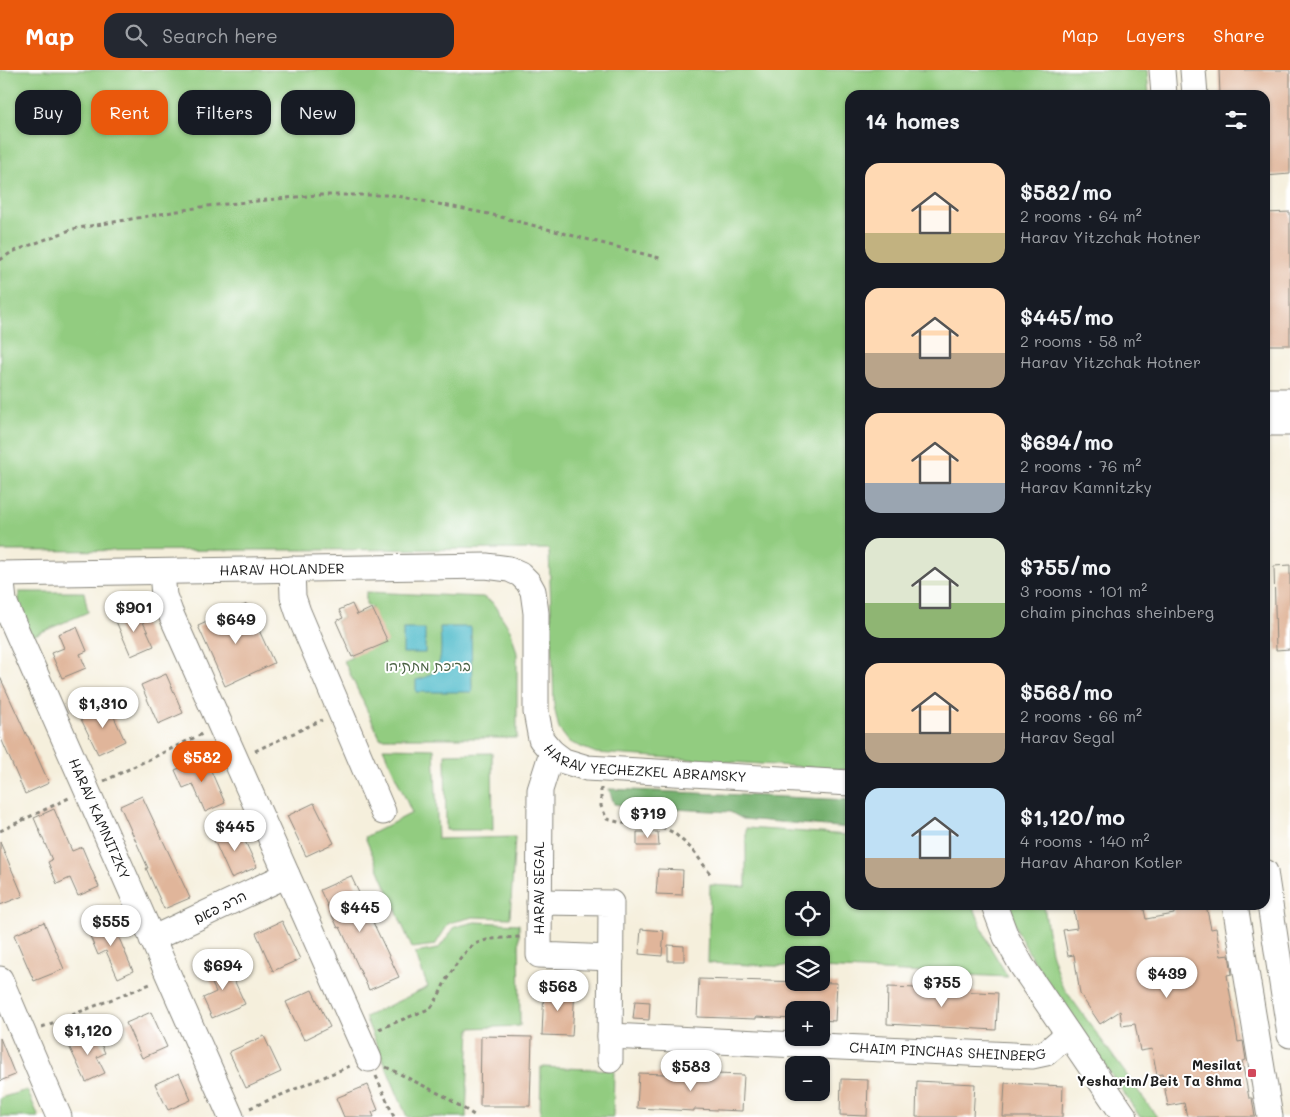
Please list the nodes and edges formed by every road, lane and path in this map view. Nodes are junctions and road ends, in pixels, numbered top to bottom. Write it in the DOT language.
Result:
graph roads {
  1 [pos="1162,70"];
  2 [pos="1193,70"];
  3 [pos="1164,90"];
  4 [pos="1195,90"];
  5 [pos="663,258"];
  6 [pos="0,260"];
  7 [pos="1270,401"];
  8 [pos="1290,401"];
  9 [pos="1270,423"];
  10 [pos="1290,423"];
  11 [pos="292,569"];
  12 [pos="162,572"];
  13 [pos="0,574"];
  14 [pos="536,613"];
  15 [pos="340,712"];
  16 [pos="220,725"];
  17 [pos="552,752"];
  18 [pos="236,760"];
  19 [pos="600,768"];
  20 [pos="845,783"];
  21 [pos="86,790"];
  22 [pos="383,812"];
  23 [pos="0,831"];
  24 [pos="711,874"];
  25 [pos="287,875"];
  26 [pos="539,902"];
  27 [pos="1270,905"];
  28 [pos="996,910"];
  29 [pos="1236,910"];
  30 [pos="539,936"];
  31 [pos="152,939"];
  32 [pos="611,958"];
  33 [pos="169,976"];
  34 [pos="0,979"];
  35 [pos="24,1034"];
  36 [pos="1068,1034"];
  37 [pos="1290,1036"];
  38 [pos="364,1048"];
  39 [pos="231,1116"];
  40 [pos="58,1117"];
  41 [pos="394,1117"];
  42 [pos="477,1117"];
  43 [pos="1125,1117"];
  44 [pos="1270,1117"];
  1 -- 3 [label="street"];
  2 -- 4 [label="street"];
  5 -- 6 [label="path"];
  7 -- 8 [label="street"];
  9 -- 10 [label="street"];
  11 -- 12 [label="street, HARAV HOLANDER"];
  11 -- 14 [label="street, HARAV HOLANDER"];
  11 -- 15 [label="street"];
  12 -- 13 [label="street, HARAV HOLANDER"];
  12 -- 16 [label="street"];
  13 -- 21 [label="street, HARAV KAMNITZKY"];
  14 -- 17 [label="street, HARAV YECHEZKEL ABRAMSKY"];
  15 -- 18 [label="path"];
  15 -- 22 [label="street"];
  16 -- 18 [label="street"];
  16 -- 21 [label="path"];
  17 -- 19 [label="street, HARAV YECHEZKEL ABRAMSKY"];
  17 -- 26 [label="street, HARAV SEGAL"];
  18 -- 25 [label="street"];
  19 -- 20 [label="street, HARAV YECHEZKEL ABRAMSKY"];
  19 -- 24 [label="path"];
  21 -- 23 [label="path"];
  21 -- 31 [label="street, HARAV KAMNITZKY"];
  25 -- 31 [label="street, הרב פאם"];
  25 -- 38 [label="street"];
  26 -- 30 [label="street, HARAV SEGAL"];
  26 -- 32 [label="street"];
  27 -- 37 [label="street"];
  28 -- 36 [label="street"];
  29 -- 44 [label="street"];
  30 -- 32 [label="street, HARAV SEGAL"];
  30 -- 38 [label="path"];
  31 -- 33 [label="street, HARAV KAMNITZKY"];
  32 -- 36 [label="street, CHAIM PINCHAS SHEINBERG"];
  33 -- 35 [label="path"];
  33 -- 39 [label="street, HARAV KAMNITZKY"];
  34 -- 35 [label="street"];
  35 -- 40 [label="street"];
  36 -- 43 [label="street"];
  38 -- 39 [label="path"];
  38 -- 41 [label="path"];
  38 -- 42 [label="path"];
}
